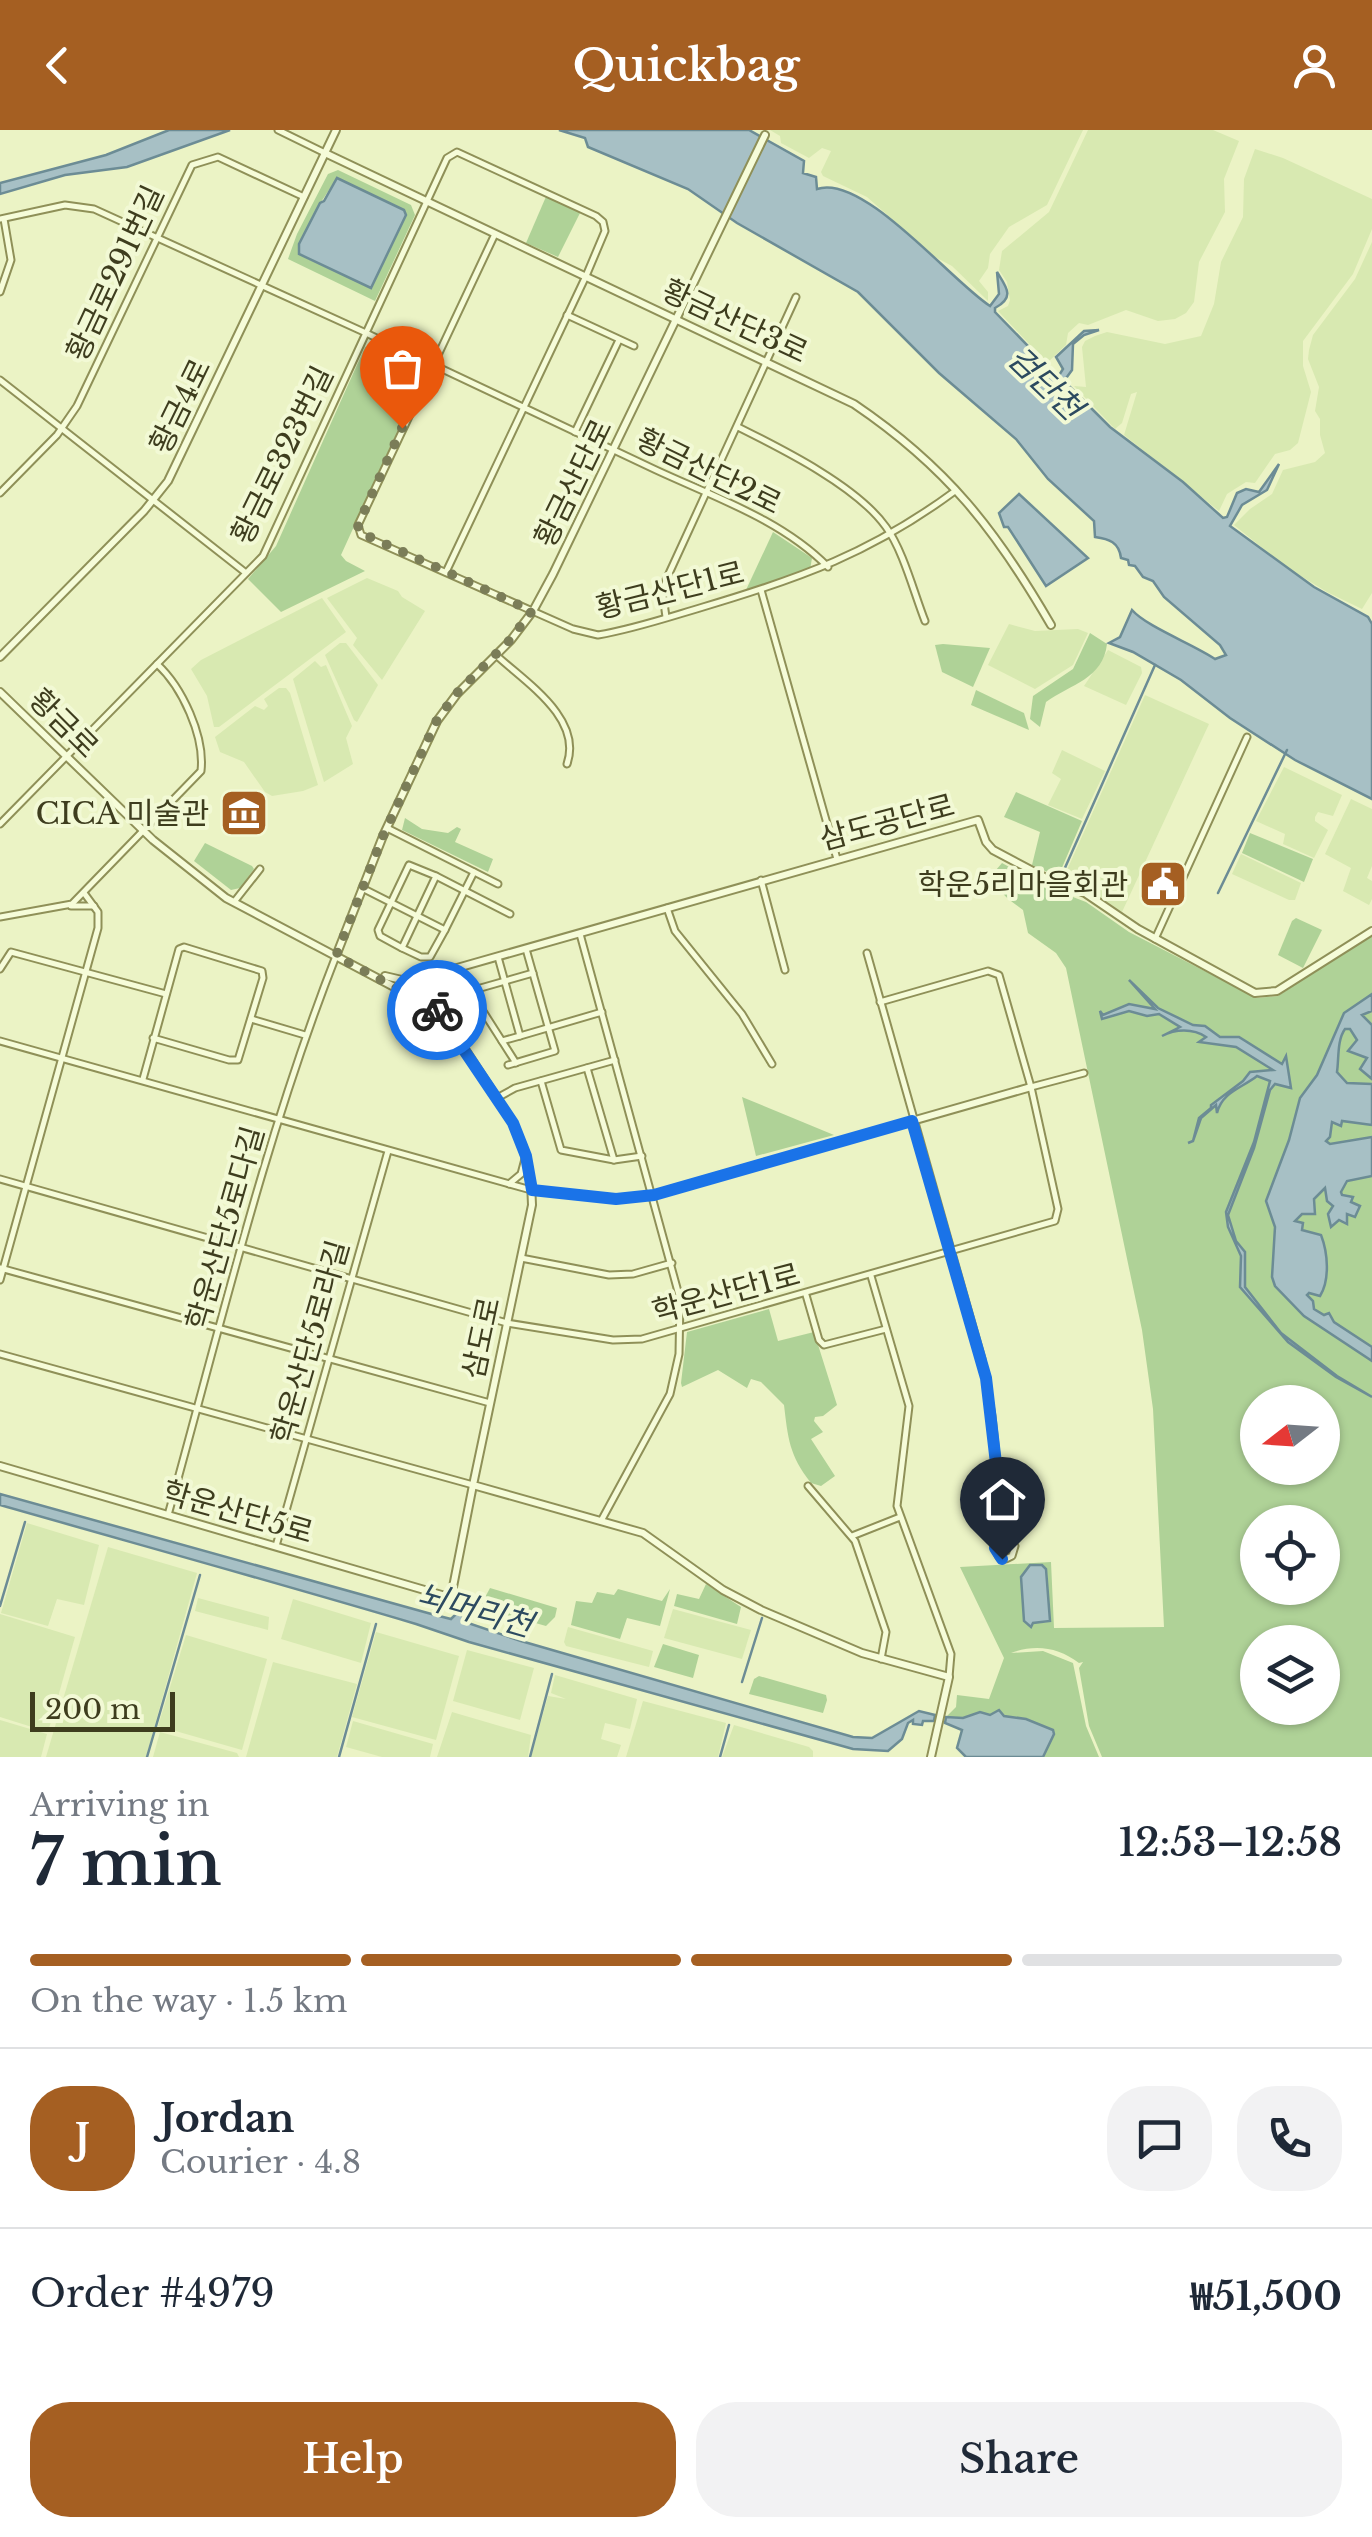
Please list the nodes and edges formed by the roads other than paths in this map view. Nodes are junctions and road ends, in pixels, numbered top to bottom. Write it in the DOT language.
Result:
graph roads {
  1 [pos="278,130"];
  2 [pos="336,130"];
  3 [pos="764,135"];
  4 [pos="325,154"];
  5 [pos="304,197"];
  6 [pos="427,202"];
  7 [pos="2,219"];
  8 [pos="495,234"];
  9 [pos="157,238"];
  10 [pos="586,276"];
  11 [pos="262,286"];
  12 [pos="0,292"];
  13 [pos="796,297"];
  14 [pos="567,315"];
  15 [pos="678,319"];
  16 [pos="366,333"];
  17 [pos="619,340"];
  18 [pos="634,346"];
  19 [pos="767,361"];
  20 [pos="432,364"];
  21 [pos="0,380"];
  22 [pos="523,408"];
  23 [pos="737,427"];
  24 [pos="62,428"];
  25 [pos="575,432"];
  26 [pos="614,450"];
  27 [pos="957,490"];
  28 [pos="0,493"];
  29 [pos="705,493"];
  30 [pos="154,501"];
  31 [pos="891,535"];
  32 [pos="828,567"];
  33 [pos="446,572"];
  34 [pos="246,573"];
  35 [pos="760,590"];
  36 [pos="532,611"];
  37 [pos="666,617"];
  38 [pos="925,621"];
  39 [pos="1051,626"];
  40 [pos="496,655"];
  41 [pos="0,657"];
  42 [pos="157,664"];
  43 [pos="0,692"];
  44 [pos="1247,737"];
  45 [pos="66,757"];
  46 [pos="568,764"];
  47 [pos="0,824"];
  48 [pos="387,828"];
  49 [pos="144,833"];
  50 [pos="837,859"];
  51 [pos="260,869"];
  52 [pos="474,872"];
  53 [pos="436,876"];
  54 [pos="761,880"];
  55 [pos="498,884"];
  56 [pos="91,886"];
  57 [pos="362,888"];
  58 [pos="464,890"];
  59 [pos="84,892"];
  60 [pos="390,902"];
  61 [pos="233,903"];
  62 [pos="93,904"];
  63 [pos="68,906"];
  64 [pos="668,908"];
  65 [pos="510,914"];
  66 [pos="417,916"];
  67 [pos="0,917"];
  68 [pos="446,930"];
  69 [pos="1372,931"];
  70 [pos="580,934"];
  71 [pos="1155,939"];
  72 [pos="402,948"];
  73 [pos="526,949"];
  74 [pos="867,952"];
  75 [pos="336,956"];
  76 [pos="498,957"];
  77 [pos="0,968"];
  78 [pos="455,968"];
  79 [pos="785,970"];
  80 [pos="86,972"];
  81 [pos="374,974"];
  82 [pos="436,974"];
  83 [pos="533,974"];
  84 [pos="505,982"];
  85 [pos="470,992"];
  86 [pos="166,994"];
  87 [pos="414,995"];
  88 [pos="880,1002"];
  89 [pos="602,1012"];
  90 [pos="251,1019"];
  91 [pos="549,1028"];
  92 [pos="456,1034"];
  93 [pos="305,1035"];
  94 [pos="520,1036"];
  95 [pos="153,1038"];
  96 [pos="0,1040"];
  97 [pos="502,1041"];
  98 [pos="62,1056"];
  99 [pos="615,1060"];
  100 [pos="772,1064"];
  101 [pos="587,1068"];
  102 [pos="1084,1073"];
  103 [pos="142,1079"];
  104 [pos="541,1082"];
  105 [pos="1031,1087"];
  106 [pos="497,1098"];
  107 [pos="278,1118"];
  108 [pos="912,1121"];
  109 [pos="388,1151"];
  110 [pos="526,1156"];
  111 [pos="642,1156"];
  112 [pos="614,1160"];
  113 [pos="0,1180"];
  114 [pos="508,1184"];
  115 [pos="26,1186"];
  116 [pos="532,1190"];
  117 [pos="654,1195"];
  118 [pos="242,1249"];
  119 [pos="952,1253"];
  120 [pos="521,1258"];
  121 [pos="672,1263"];
  122 [pos="2,1269"];
  123 [pos="871,1276"];
  124 [pos="351,1279"];
  125 [pos="0,1280"];
  126 [pos="806,1295"];
  127 [pos="507,1323"];
  128 [pos="220,1328"];
  129 [pos="886,1329"];
  130 [pos="680,1330"];
  131 [pos="0,1354"];
  132 [pos="329,1358"];
  133 [pos="490,1403"];
  134 [pos="198,1408"];
  135 [pos="306,1438"];
  136 [pos="0,1466"];
  137 [pos="473,1485"];
  138 [pos="808,1486"];
  139 [pos="168,1515"];
  140 [pos="900,1517"];
  141 [pos="601,1520"];
  142 [pos="1003,1523"];
  143 [pos="852,1536"];
  144 [pos="276,1546"];
  145 [pos="454,1581"];
  146 [pos="880,1659"];
  147 [pos="948,1677"];
  148 [pos="931,1757"];
  1 -- 4 [label="street"];
  2 -- 4 [label="street, 황금4로"];
  3 -- 15 [label="street, 황금산단로"];
  4 -- 5 [label="street, 황금4로"];
  4 -- 6 [label="street, 황금산단3로"];
  5 -- 9 [label="street, 황금로291번길"];
  5 -- 11 [label="street, 황금4로"];
  6 -- 8 [label="street, 황금산단3로"];
  6 -- 10 [label="street"];
  6 -- 16 [label="street"];
  7 -- 9 [label="street"];
  7 -- 12 [label="street"];
  8 -- 10 [label="street, 황금산단3로"];
  8 -- 20 [label="street, 황금산단1로"];
  9 -- 11 [label="street"];
  9 -- 24 [label="street, 황금로291번길"];
  10 -- 14 [label="street"];
  10 -- 15 [label="street, 황금산단3로"];
  11 -- 16 [label="street"];
  11 -- 30 [label="street, 황금4로"];
  13 -- 19 [label="street"];
  14 -- 17 [label="street"];
  14 -- 22 [label="street"];
  15 -- 19 [label="street, 황금산단3로"];
  15 -- 26 [label="street, 황금산단로"];
  16 -- 20 [label="street, 황금산단2로"];
  16 -- 34 [label="street, 황금로323번길"];
  17 -- 18 [label="street"];
  17 -- 25 [label="street"];
  19 -- 23 [label="street"];
  19 -- 27 [label="street, 황금산단3로"];
  20 -- 22 [label="street, 황금산단2로"];
  20 -- 33 [label="street, 황금산단1로"];
  21 -- 24 [label="street"];
  22 -- 25 [label="street, 황금산단2로"];
  22 -- 33 [label="street"];
  23 -- 29 [label="street"];
  23 -- 31 [label="street"];
  24 -- 28 [label="street, 황금로291번길"];
  24 -- 30 [label="street"];
  25 -- 26 [label="street, 황금산단2로"];
  26 -- 29 [label="street, 황금산단2로"];
  26 -- 36 [label="street, 황금산단로"];
  27 -- 31 [label="street, 황금산단1로"];
  27 -- 39 [label="street, 황금산단3로"];
  29 -- 32 [label="street, 황금산단2로"];
  29 -- 37 [label="street"];
  30 -- 34 [label="street"];
  30 -- 41 [label="street, 황금4로"];
  31 -- 32 [label="street, 황금산단1로"];
  31 -- 38 [label="street"];
  32 -- 35 [label="street, 황금산단1로"];
  33 -- 36 [label="street, 황금산단1로"];
  34 -- 42 [label="street, 황금로323번길"];
  35 -- 37 [label="street, 황금산단1로"];
  35 -- 50 [label="street"];
  36 -- 37 [label="street, 황금산단1로"];
  36 -- 40 [label="street, 황금산단로"];
  40 -- 46 [label="street"];
  40 -- 48 [label="street, 황금산단로"];
  42 -- 45 [label="street, 황금로323번길"];
  42 -- 49 [label="street"];
  43 -- 45 [label="street, 황금로"];
  44 -- 71 [label="street"];
  45 -- 47 [label="street, 황금로323번길"];
  45 -- 49 [label="street, 황금로"];
  48 -- 52 [label="street"];
  48 -- 57 [label="street, 황금산단로"];
  49 -- 56 [label="street"];
  49 -- 61 [label="street, 황금로"];
  50 -- 54 [label="street, 삼도공단로"];
  50 -- 71 [label="street, 삼도공단로"];
  51 -- 61 [label="street"];
  52 -- 55 [label="street"];
  52 -- 58 [label="street"];
  53 -- 58 [label="street"];
  53 -- 60 [label="street"];
  53 -- 66 [label="street"];
  54 -- 64 [label="street, 삼도공단로"];
  54 -- 79 [label="street"];
  56 -- 59 [label="street"];
  56 -- 62 [label="street"];
  57 -- 60 [label="street"];
  57 -- 75 [label="street, 황금산단로"];
  58 -- 65 [label="street"];
  58 -- 68 [label="street"];
  59 -- 62 [label="street"];
  59 -- 63 [label="street"];
  60 -- 66 [label="street"];
  60 -- 72 [label="street"];
  61 -- 75 [label="street, 삼도로"];
  62 -- 63 [label="street"];
  62 -- 80 [label="street"];
  63 -- 67 [label="street"];
  64 -- 70 [label="street, 삼도공단로"];
  64 -- 100 [label="street"];
  66 -- 68 [label="street"];
  66 -- 72 [label="street"];
  68 -- 72 [label="street"];
  69 -- 71 [label="street, 삼도공단로"];
  70 -- 73 [label="street, 삼도공단로"];
  70 -- 89 [label="street"];
  73 -- 76 [label="street, 삼도공단로"];
  73 -- 83 [label="street"];
  74 -- 88 [label="street"];
  75 -- 81 [label="street, 삼도로"];
  75 -- 93 [label="street, 학운산단5로다길"];
  76 -- 78 [label="street, 삼도공단로"];
  76 -- 84 [label="street"];
  77 -- 80 [label="street"];
  78 -- 82 [label="street, 삼도공단로"];
  78 -- 85 [label="street"];
  80 -- 86 [label="street"];
  80 -- 98 [label="street"];
  81 -- 82 [label="street"];
  81 -- 87 [label="street, 삼도로"];
  82 -- 87 [label="street, 삼도공단로"];
  82 -- 92 [label="street"];
  83 -- 84 [label="street"];
  83 -- 91 [label="street"];
  84 -- 85 [label="street"];
  84 -- 94 [label="street"];
  85 -- 97 [label="street"];
  86 -- 90 [label="street"];
  86 -- 95 [label="street"];
  87 -- 92 [label="street, 삼도로"];
  88 -- 105 [label="street"];
  88 -- 108 [label="street"];
  89 -- 91 [label="street"];
  89 -- 99 [label="street"];
  90 -- 93 [label="street"];
  90 -- 95 [label="street"];
  91 -- 94 [label="street"];
  91 -- 97 [label="street"];
  92 -- 106 [label="street, 삼도로"];
  93 -- 107 [label="street, 학운산단5로다길"];
  94 -- 97 [label="street"];
  95 -- 103 [label="street"];
  96 -- 98 [label="street"];
  98 -- 103 [label="street"];
  98 -- 115 [label="street"];
  99 -- 101 [label="street"];
  99 -- 111 [label="street"];
  101 -- 104 [label="street"];
  101 -- 112 [label="street"];
  102 -- 105 [label="street"];
  103 -- 107 [label="street"];
  104 -- 106 [label="street"];
  104 -- 112 [label="street"];
  105 -- 108 [label="street"];
  105 -- 119 [label="street, 학운산단1로"];
  106 -- 110 [label="street, 삼도로"];
  107 -- 109 [label="street"];
  107 -- 118 [label="street, 학운산단5로다길"];
  108 -- 117 [label="street"];
  108 -- 119 [label="street"];
  109 -- 114 [label="street"];
  109 -- 124 [label="street, 학운산단5로라길"];
  110 -- 114 [label="street"];
  110 -- 116 [label="street, 삼도로"];
  111 -- 112 [label="street"];
  111 -- 117 [label="street"];
  113 -- 115 [label="street, 학운산단1로"];
  114 -- 116 [label="street"];
  115 -- 118 [label="street, 학운산단1로"];
  115 -- 122 [label="street"];
  116 -- 117 [label="street"];
  116 -- 120 [label="street, 삼도로"];
  117 -- 121 [label="street"];
  118 -- 124 [label="street, 학운산단1로"];
  118 -- 128 [label="street, 학운산단5로다길"];
  119 -- 123 [label="street, 학운산단1로"];
  119 -- 142 [label="street"];
  120 -- 121 [label="street"];
  120 -- 127 [label="street, 삼도로"];
  121 -- 130 [label="street"];
  122 -- 125 [label="street"];
  122 -- 128 [label="street"];
  123 -- 126 [label="street, 학운산단1로"];
  123 -- 129 [label="street"];
  124 -- 127 [label="street, 학운산단1로"];
  124 -- 132 [label="street, 학운산단5로라길"];
  126 -- 129 [label="street"];
  126 -- 130 [label="street, 학운산단1로"];
  127 -- 130 [label="street, 학운산단1로"];
  127 -- 133 [label="street, 삼도로"];
  128 -- 132 [label="street"];
  128 -- 134 [label="street, 학운산단5로다길"];
  129 -- 140 [label="street"];
  130 -- 141 [label="street"];
  131 -- 134 [label="street"];
  132 -- 133 [label="street"];
  132 -- 135 [label="street, 학운산단5로라길"];
  133 -- 137 [label="street, 삼도로"];
  134 -- 135 [label="street"];
  134 -- 139 [label="street, 학운산단5로다길"];
  135 -- 137 [label="street"];
  135 -- 144 [label="street, 학운산단5로라길"];
  136 -- 139 [label="street, 학운산단5로"];
  137 -- 141 [label="street"];
  137 -- 145 [label="street, 삼도로"];
  138 -- 143 [label="street"];
  139 -- 144 [label="street, 학운산단5로"];
  140 -- 143 [label="street"];
  140 -- 147 [label="street"];
  141 -- 146 [label="street"];
  142 -- 142 [label="street"];
  143 -- 146 [label="street"];
  144 -- 145 [label="street, 학운산단5로"];
  146 -- 147 [label="street"];
  147 -- 148 [label="street"];
}
